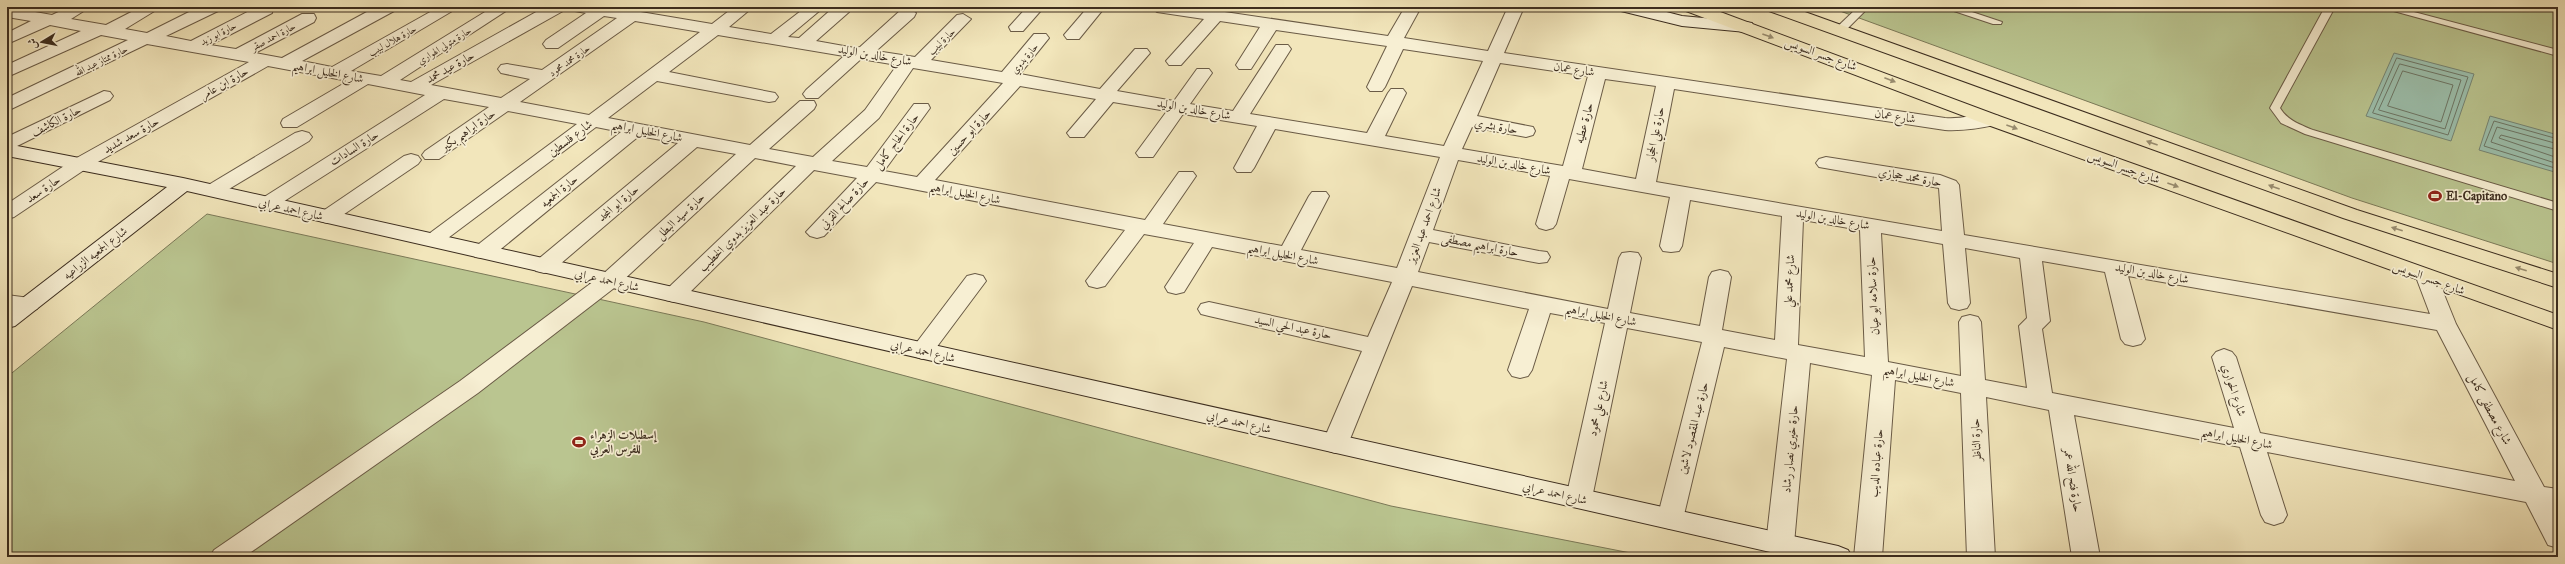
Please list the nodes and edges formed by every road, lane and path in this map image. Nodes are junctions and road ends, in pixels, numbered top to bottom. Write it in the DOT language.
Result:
graph roads {
  1 [pos="82,7"];
  2 [pos="153,7"];
  3 [pos="212,7"];
  4 [pos="388,7"];
  5 [pos="451,7"];
  6 [pos="504,7"];
  7 [pos="556,7"];
  8 [pos="581,7"];
  9 [pos="745,7"];
  10 [pos="816,7"];
  11 [pos="1036,7"];
  12 [pos="1097,7"];
  13 [pos="1157,7"];
  14 [pos="1160,7"];
  15 [pos="1413,7"];
  16 [pos="1516,7"];
  17 [pos="1627,7"];
  18 [pos="1692,7"];
  19 [pos="1775,7"];
  20 [pos="1864,7"];
  21 [pos="1947,7"];
  22 [pos="2330,7"];
  23 [pos="2384,7"];
  24 [pos="843,8"];
  25 [pos="266,9"];
  26 [pos="602,10"];
  27 [pos="914,10"];
  28 [pos="7,12"];
  29 [pos="311,13"];
  30 [pos="1223,13"];
  31 [pos="633,15"];
  32 [pos="963,19"];
  33 [pos="51,20"];
  34 [pos="1996,22"];
  35 [pos="1271,24"];
  36 [pos="1017,27"];
  37 [pos="716,28"];
  38 [pos="1746,28"];
  39 [pos="104,30"];
  40 [pos="1839,31"];
  41 [pos="1073,34"];
  42 [pos="147,38"];
  43 [pos="776,38"];
  44 [pos="1040,38"];
  45 [pos="7,39"];
  46 [pos="1395,42"];
  47 [pos="804,43"];
  48 [pos="552,44"];
  49 [pos="192,47"];
  50 [pos="1282,49"];
  51 [pos="862,53"];
  52 [pos="1140,53"];
  53 [pos="2558,53"];
  54 [pos="238,55"];
  55 [pos="1495,57"];
  56 [pos="464,59"];
  57 [pos="1175,61"];
  58 [pos="275,62"];
  59 [pos="914,62"];
  60 [pos="488,64"];
  61 [pos="1245,65"];
  62 [pos="507,69"];
  63 [pos="7,72"];
  64 [pos="1598,72"];
  65 [pos="334,73"];
  66 [pos="1203,73"];
  67 [pos="654,75"];
  68 [pos="545,76"];
  69 [pos="364,78"];
  70 [pos="1012,78"];
  71 [pos="384,82"];
  72 [pos="1666,82"];
  73 [pos="1376,87"];
  74 [pos="413,88"];
  75 [pos="441,93"];
  76 [pos="1397,93"];
  77 [pos="1107,94"];
  78 [pos="104,96"];
  79 [pos="768,97"];
  80 [pos="504,105"];
  81 [pos="7,106"];
  82 [pos="183,106"];
  83 [pos="1179,107"];
  84 [pos="921,108"];
  85 [pos="872,114"];
  86 [pos="1238,117"];
  87 [pos="1466,120"];
  88 [pos="1992,120"];
  89 [pos="592,121"];
  90 [pos="1269,122"];
  91 [pos="636,129"];
  92 [pos="1526,131"];
  93 [pos="1077,134"];
  94 [pos="693,140"];
  95 [pos="1373,140"];
  96 [pos="7,145"];
  97 [pos="7,150"];
  98 [pos="752,152"];
  99 [pos="1146,152"];
  100 [pos="1451,153"];
  101 [pos="432,155"];
  102 [pos="411,160"];
  103 [pos="813,163"];
  104 [pos="1826,163"];
  105 [pos="80,164"];
  106 [pos="1244,168"];
  107 [pos="1566,173"];
  108 [pos="870,175"];
  109 [pos="1186,176"];
  110 [pos="183,184"];
  111 [pos="921,184"];
  112 [pos="1645,186"];
  113 [pos="212,191"];
  114 [pos="1681,192"];
  115 [pos="1319,196"];
  116 [pos="268,203"];
  117 [pos="2558,208"];
  118 [pos="1792,212"];
  119 [pos="7,213"];
  120 [pos="327,217"];
  121 [pos="1546,224"];
  122 [pos="1870,225"];
  123 [pos="1144,227"];
  124 [pos="817,232"];
  125 [pos="1421,234"];
  126 [pos="1207,239"];
  127 [pos="1954,239"];
  128 [pos="433,240"];
  129 [pos="1671,246"];
  130 [pos="483,252"];
  131 [pos="2030,252"];
  132 [pos="1288,255"];
  133 [pos="1539,257"];
  134 [pos="1630,258"];
  135 [pos="544,266"];
  136 [pos="2115,267"];
  137 [pos="1405,277"];
  138 [pos="2427,277"];
  139 [pos="1720,278"];
  140 [pos="610,280"];
  141 [pos="975,281"];
  142 [pos="1097,281"];
  143 [pos="2558,281"];
  144 [pos="1176,287"];
  145 [pos="674,295"];
  146 [pos="7,302"];
  147 [pos="29,304"];
  148 [pos="1542,304"];
  149 [pos="1209,309"];
  150 [pos="1965,312"];
  151 [pos="1617,318"];
  152 [pos="7,321"];
  153 [pos="2558,323"];
  154 [pos="2445,324"];
  155 [pos="1713,337"];
  156 [pos="2133,339"];
  157 [pos="1376,346"];
  158 [pos="922,351"];
  159 [pos="1792,352"];
  160 [pos="2224,357"];
  161 [pos="1880,369"];
  162 [pos="1520,370"];
  163 [pos="1973,387"];
  164 [pos="2050,402"];
  165 [pos="2250,440"];
  166 [pos="1335,444"];
  167 [pos="2547,497"];
  168 [pos="1578,498"];
  169 [pos="2274,515"];
  170 [pos="1670,519"];
  171 [pos="2558,538"];
  172 [pos="1780,544"];
  173 [pos="224,557"];
  174 [pos="1838,557"];
  175 [pos="1868,557"];
  176 [pos="1981,557"];
  177 [pos="2086,557"];
  1 -- 33 [label="street"];
  2 -- 39 [label="street"];
  3 -- 42 [label="street, حارة ممتاز عبد الله"];
  4 -- 58 [label="street, حارة ابن عامر"];
  5 -- 65 [label="street, حارة هلال لبيب"];
  6 -- 71 [label="street, حارة متولي الهواري"];
  7 -- 56 [label="street, حارة عيد محمد"];
  8 -- 26 [label="street, شارع خالد بن الوليد"];
  9 -- 37 [label="street, شارع فلسطين"];
  10 -- 43 [label="street"];
  11 -- 36 [label="street"];
  12 -- 41 [label="street"];
  13 -- 14 [label="street, شارع عمان"];
  14 -- 30 [label="street, شارع عمان"];
  15 -- 46 [label="street"];
  16 -- 55 [label="street, شارع احمد عبد العزيز"];
  17 -- 38 [label="street"];
  18 -- 38 [label="main road, شارع جسر السويس"];
  19 -- 40 [label="main road"];
  20 -- 40 [label="lane"];
  21 -- 34 [label="lane"];
  22 -- 117 [label="lane"];
  23 -- 53 [label="lane"];
  24 -- 47 [label="street"];
  25 -- 49 [label="street, حارة ابو زيد"];
  26 -- 31 [label="street, شارع خالد بن الوليد"];
  26 -- 48 [label="street"];
  27 -- 51 [label="street, حارة سيد البطل"];
  28 -- 33 [label="street, شارع الخليل ابراهيم"];
  29 -- 54 [label="street, حارة احمد صقر"];
  30 -- 35 [label="street, شارع عمان"];
  30 -- 57 [label="street"];
  31 -- 37 [label="street, شارع خالد بن الوليد"];
  31 -- 68 [label="street, حارة محمد محمود"];
  32 -- 59 [label="street, حارة لبيب"];
  33 -- 39 [label="street, شارع الخليل ابراهيم"];
  33 -- 45 [label="street"];
  35 -- 46 [label="street, شارع عمان"];
  35 -- 61 [label="street"];
  37 -- 43 [label="street, شارع خالد بن الوليد"];
  37 -- 67 [label="street, شارع فلسطين"];
  38 -- 88 [label="main road, شارع جسر السويس, one-way"];
  39 -- 42 [label="street, شارع الخليل ابراهيم"];
  39 -- 63 [label="street"];
  143 -- 40 [label="main road, one-way"];
  42 -- 49 [label="street, شارع الخليل ابراهيم"];
  42 -- 81 [label="street, حارة ممتاز عبد الله"];
  43 -- 47 [label="street, شارع خالد بن الوليد"];
  44 -- 70 [label="street, حارة بدوي"];
  46 -- 55 [label="street, شارع عمان"];
  46 -- 73 [label="street"];
  47 -- 51 [label="street, شارع خالد بن الوليد"];
  49 -- 54 [label="street, شارع الخليل ابراهيم"];
  50 -- 86 [label="street"];
  51 -- 59 [label="street, شارع خالد بن الوليد"];
  51 -- 98 [label="street, حارة سيد البطل"];
  52 -- 77 [label="street"];
  54 -- 58 [label="street, شارع الخليل ابراهيم"];
  55 -- 64 [label="street, شارع عمان"];
  55 -- 87 [label="street, شارع احمد عبد العزيز"];
  56 -- 60 [label="street"];
  56 -- 74 [label="street, حارة عيد محمد"];
  58 -- 65 [label="street, شارع الخليل ابراهيم"];
  58 -- 82 [label="street, حارة ابن عامر"];
  59 -- 70 [label="street, شارع خالد بن الوليد"];
  59 -- 85 [label="street, حارة لبيب"];
  62 -- 68 [label="street"];
  64 -- 72 [label="street, شارع عمان"];
  64 -- 107 [label="street, حارة عطيه"];
  65 -- 69 [label="street, شارع الخليل ابراهيم"];
  66 -- 83 [label="street"];
  67 -- 79 [label="street"];
  67 -- 89 [label="street, شارع فلسطين"];
  68 -- 80 [label="street, حارة محمد محمود"];
  69 -- 71 [label="street, شارع الخليل ابراهيم"];
  69 -- 113 [label="street"];
  70 -- 77 [label="street, شارع خالد بن الوليد"];
  70 -- 111 [label="street, حارة ابو حسين"];
  71 -- 74 [label="street, شارع الخليل ابراهيم"];
  72 -- 88 [label="street, شارع عمان"];
  72 -- 112 [label="street, حارة علي الحجار"];
  74 -- 75 [label="street, شارع الخليل ابراهيم"];
  75 -- 80 [label="street, شارع الخليل ابراهيم"];
  75 -- 116 [label="street, حارة السادات"];
  76 -- 95 [label="street"];
  77 -- 83 [label="street, شارع خالد بن الوليد"];
  77 -- 93 [label="street"];
  78 -- 96 [label="street, حارة الكاشف"];
  80 -- 89 [label="street, شارع الخليل ابراهيم"];
  80 -- 101 [label="street, حارة ابراهيم بكير"];
  82 -- 105 [label="street, حارة سعد شديد"];
  83 -- 86 [label="street, شارع خالد بن الوليد"];
  83 -- 99 [label="street"];
  84 -- 108 [label="street, حارة الحاج كامل"];
  85 -- 103 [label="street, حارة عبد العزيز بدوي الخطيب"];
  86 -- 90 [label="street, شارع خالد بن الوليد"];
  87 -- 92 [label="street, حارة بشري"];
  87 -- 100 [label="street, شارع احمد عبد العزيز"];
  88 -- 138 [label="main road, شارع جسر السويس, one-way"];
  89 -- 91 [label="street, شارع الخليل ابراهيم"];
  89 -- 128 [label="street, شارع فلسطين"];
  90 -- 95 [label="street, شارع خالد بن الوليد"];
  90 -- 106 [label="street"];
  91 -- 94 [label="street, شارع الخليل ابراهيم"];
  91 -- 130 [label="street, حارة الجمعيه"];
  94 -- 98 [label="street, شارع الخليل ابراهيم"];
  94 -- 135 [label="street, حارة ابو المجد"];
  95 -- 100 [label="street, شارع خالد بن الوليد"];
  97 -- 105 [label="street, شارع احمد عرابي"];
  98 -- 103 [label="street, شارع الخليل ابراهيم"];
  98 -- 140 [label="street, حارة سيد البطل"];
  100 -- 107 [label="street, شارع خالد بن الوليد"];
  100 -- 125 [label="street, شارع احمد عبد العزيز"];
  102 -- 120 [label="street"];
  103 -- 108 [label="street, شارع الخليل ابراهيم"];
  103 -- 145 [label="street, حارة عبد العزيز بدوي الخطيب"];
  104 -- 127 [label="street, حارة محمد حجازي"];
  105 -- 110 [label="street, شارع احمد عرابي"];
  105 -- 119 [label="street, حارة سعد"];
  107 -- 112 [label="street, شارع خالد بن الوليد"];
  107 -- 121 [label="street, حارة عطيه"];
  108 -- 111 [label="street, شارع الخليل ابراهيم"];
  108 -- 124 [label="street, حارة صالح القرني"];
  109 -- 123 [label="street"];
  110 -- 113 [label="street, شارع احمد عرابي"];
  110 -- 147 [label="street, شارع الجمعيه الزراعيه"];
  111 -- 123 [label="street, شارع الخليل ابراهيم"];
  112 -- 114 [label="street, شارع خالد بن الوليد"];
  113 -- 116 [label="street, شارع احمد عرابي"];
  114 -- 118 [label="street, شارع خالد بن الوليد"];
  114 -- 129 [label="street"];
  115 -- 132 [label="street"];
  116 -- 120 [label="street, شارع احمد عرابي"];
  118 -- 122 [label="street, شارع خالد بن الوليد"];
  118 -- 159 [label="street, شارع محمد علي"];
  120 -- 128 [label="street, شارع احمد عرابي"];
  122 -- 127 [label="street, شارع خالد بن الوليد"];
  122 -- 161 [label="street, حارة سلامه ابو عيان"];
  123 -- 126 [label="street, شارع الخليل ابراهيم"];
  123 -- 142 [label="street"];
  125 -- 133 [label="street, حارة ابراهيم مصطفى"];
  125 -- 137 [label="street, شارع احمد عبد العزيز"];
  126 -- 132 [label="street, شارع الخليل ابراهيم"];
  126 -- 144 [label="street"];
  127 -- 131 [label="street, شارع خالد بن الوليد"];
  127 -- 150 [label="street, حارة محمد حجازي"];
  128 -- 130 [label="street, شارع احمد عرابي"];
  130 -- 135 [label="street, شارع احمد عرابي"];
  131 -- 136 [label="street, شارع خالد بن الوليد"];
  131 -- 164 [label="street, حارة فتح الله عمر"];
  132 -- 137 [label="street, شارع الخليل ابراهيم"];
  134 -- 151 [label="street, شارع علي محمود"];
  135 -- 140 [label="street, شارع احمد عرابي"];
  136 -- 154 [label="street, شارع خالد بن الوليد"];
  136 -- 156 [label="street"];
  137 -- 148 [label="street, شارع الخليل ابراهيم"];
  137 -- 157 [label="street, شارع احمد عبد العزيز"];
  138 -- 153 [label="main road, شارع جسر السويس"];
  138 -- 154 [label="street, شارع مصطفى كامل"];
  139 -- 155 [label="street, حارة عبد المقصود لاشين"];
  140 -- 145 [label="street, شارع احمد عرابي"];
  140 -- 173 [label="street, حارة سيد البطل"];
  141 -- 158 [label="street"];
  145 -- 158 [label="street, شارع احمد عرابي"];
  146 -- 147 [label="street"];
  147 -- 152 [label="street, شارع الجمعيه الزراعيه"];
  148 -- 151 [label="street, شارع الخليل ابراهيم"];
  148 -- 162 [label="street"];
  149 -- 157 [label="street, حارة عبد الحي السيد"];
  150 -- 163 [label="street, حارة الناظر"];
  151 -- 155 [label="street, شارع الخليل ابراهيم"];
  151 -- 168 [label="street, شارع علي محمود"];
  154 -- 167 [label="street, شارع مصطفى كامل"];
  155 -- 159 [label="street, شارع الخليل ابراهيم"];
  155 -- 170 [label="street, حارة عبد المقصود لاشين"];
  157 -- 166 [label="street, شارع احمد عبد العزيز"];
  158 -- 166 [label="street, شارع احمد عرابي"];
  159 -- 161 [label="street, شارع الخليل ابراهيم"];
  159 -- 172 [label="street, حارة خيري نصار رشاد"];
  160 -- 165 [label="street, شارع الحواري"];
  161 -- 163 [label="street, شارع الخليل ابراهيم"];
  161 -- 175 [label="street, حارة عباده الديب"];
  163 -- 164 [label="street, شارع الخليل ابراهيم"];
  163 -- 176 [label="street, حارة الناظر"];
  164 -- 165 [label="street, شارع الخليل ابراهيم"];
  164 -- 177 [label="street, حارة فتح الله عمر"];
  165 -- 167 [label="street, شارع الخليل ابراهيم"];
  165 -- 169 [label="street, شارع الحواري"];
  166 -- 168 [label="street, شارع احمد عرابي"];
  167 -- 171 [label="street, شارع مصطفى كامل"];
  168 -- 170 [label="street, شارع احمد عرابي"];
  170 -- 172 [label="street, شارع احمد عرابي"];
  172 -- 174 [label="street, شارع احمد عرابي"];
}
